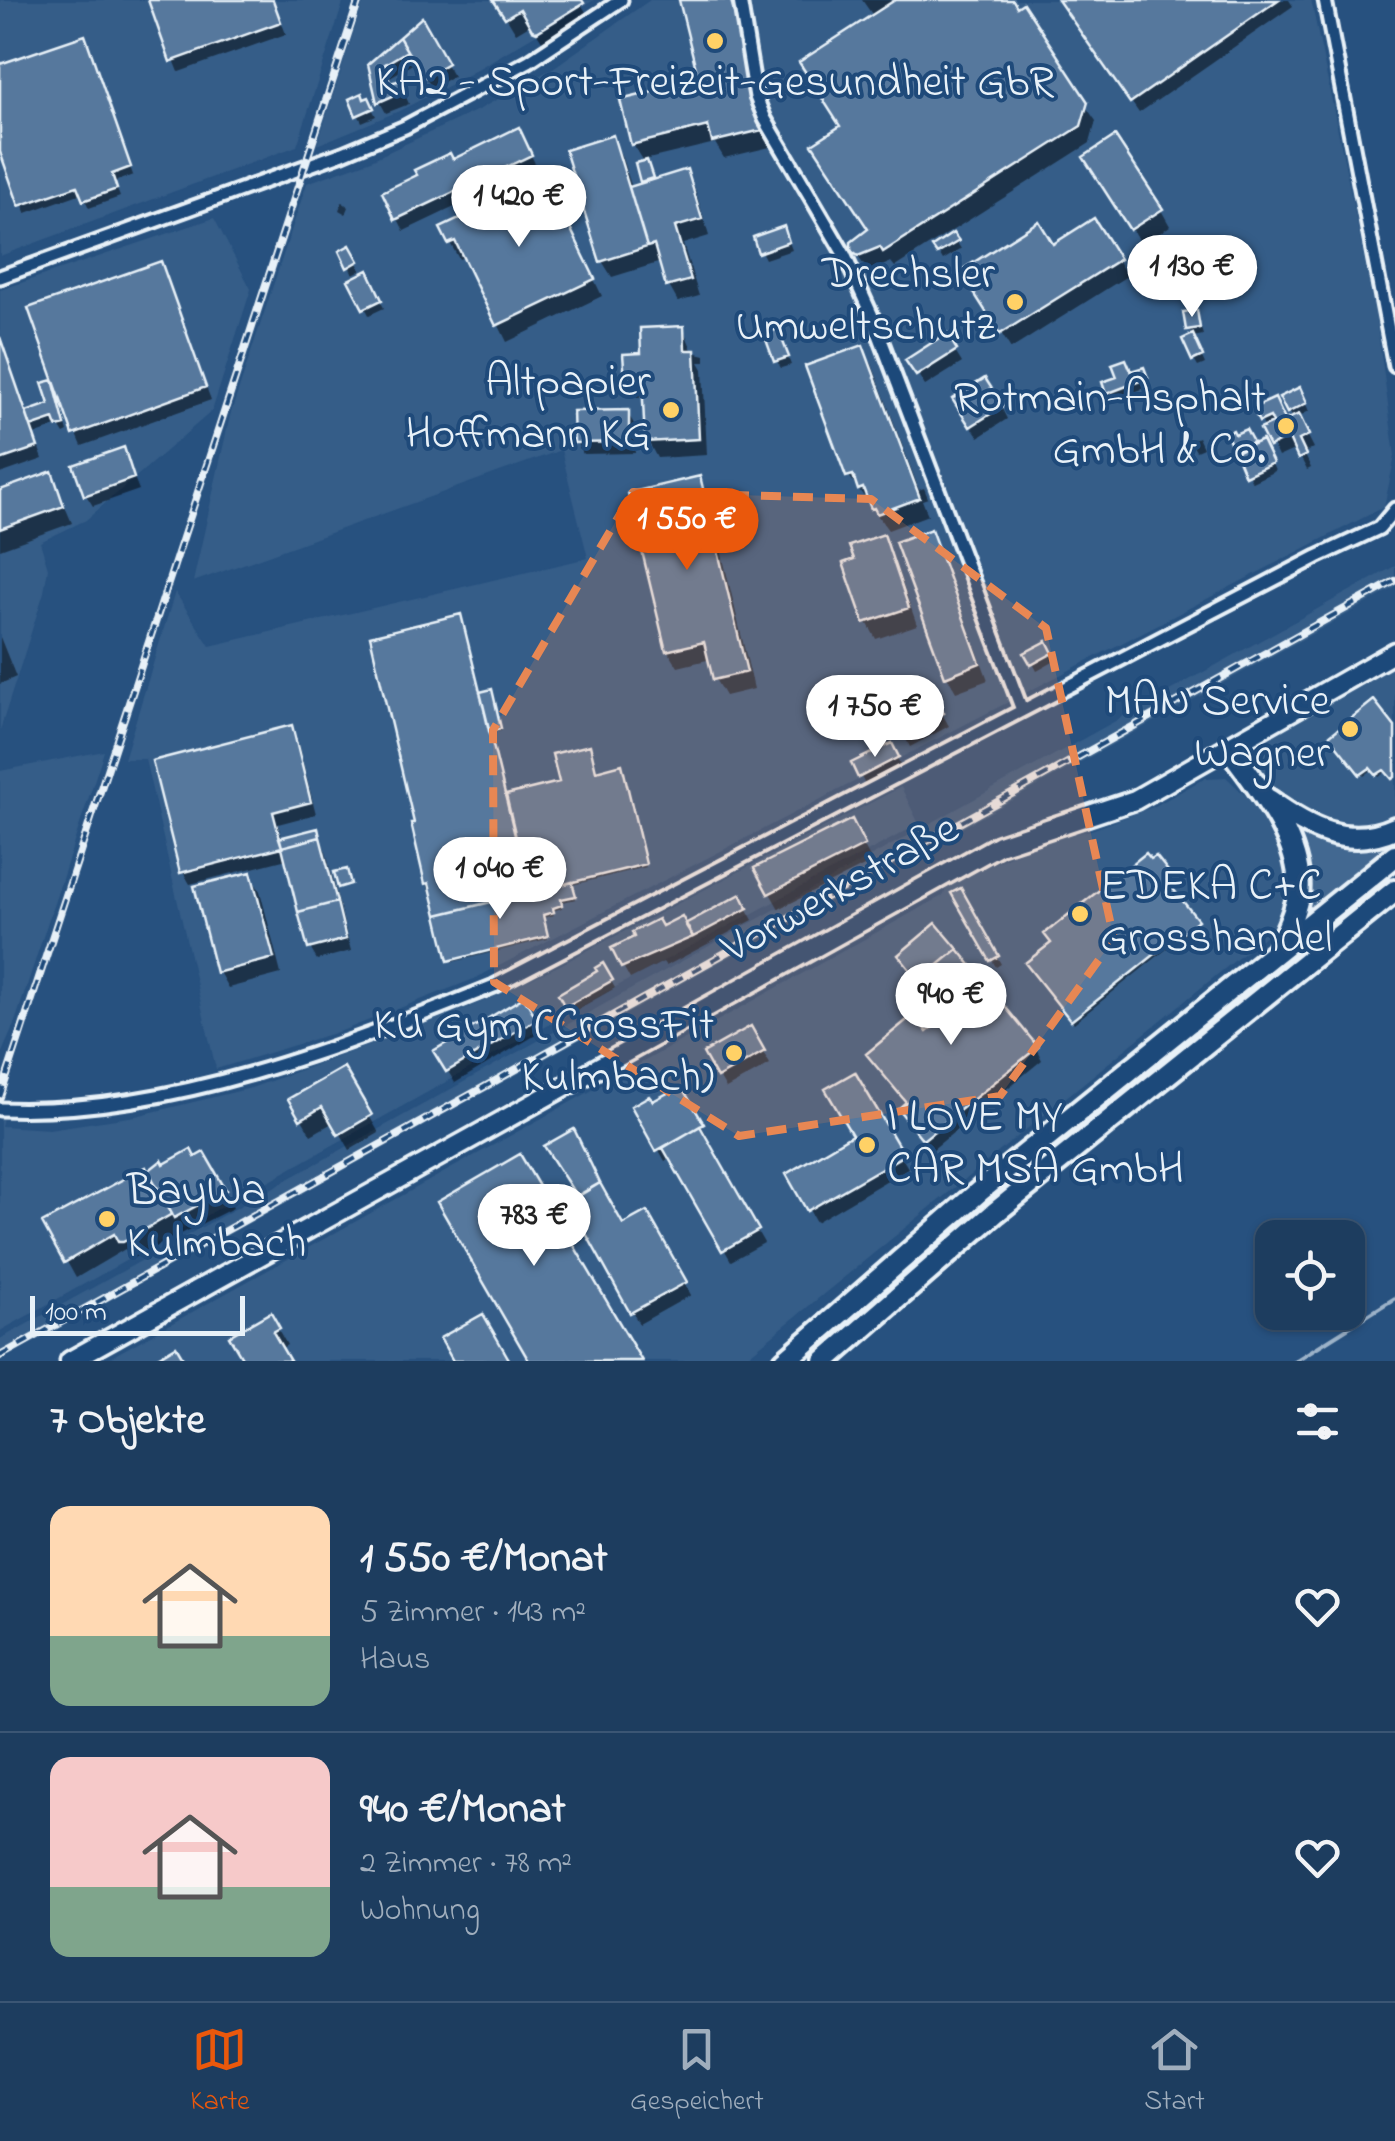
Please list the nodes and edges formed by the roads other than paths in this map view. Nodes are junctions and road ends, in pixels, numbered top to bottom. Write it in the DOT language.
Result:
graph roads {
  1 [pos="621,0"];
  2 [pos="740,0"];
  3 [pos="1325,0"];
  4 [pos="0,277"];
  5 [pos="1395,366"];
  6 [pos="1395,509"];
  7 [pos="1395,652"];
  8 [pos="1022,710"];
  9 [pos="1229,748"];
  10 [pos="1267,798"];
  11 [pos="1395,828"];
  12 [pos="1395,856"];
  13 [pos="1395,891"];
  14 [pos="1278,950"];
  15 [pos="0,1109"];
  16 [pos="70,1361"];
  17 [pos="785,1361"];
  18 [pos="825,1361"];
  1 -- 4 [label="street"];
  2 -- 8 [label="street"];
  3 -- 5 [label="street"];
  6 -- 8 [label="street"];
  7 -- 9 [label="street, Vorwerkstraße"];
  8 -- 15 [label="street"];
  9 -- 10 [label="highway"];
  9 -- 16 [label="street, Vorwerkstraße"];
  10 -- 11 [label="highway"];
  10 -- 14 [label="highway"];
  12 -- 14 [label="highway"];
  13 -- 18 [label="highway"];
  14 -- 17 [label="highway"];
}
